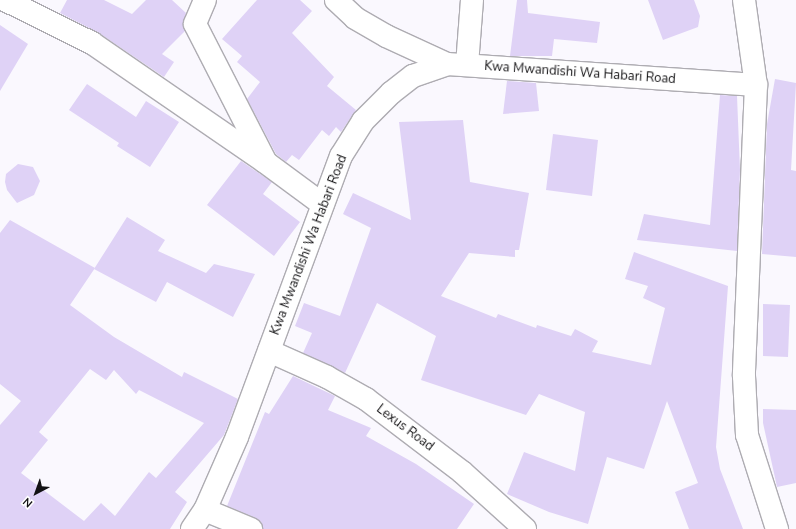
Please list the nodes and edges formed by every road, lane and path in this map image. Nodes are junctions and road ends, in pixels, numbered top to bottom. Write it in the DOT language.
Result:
graph roads {
  1 [pos="5,0"];
  2 [pos="204,0"];
  3 [pos="336,0"];
  4 [pos="472,0"];
  5 [pos="744,0"];
  6 [pos="457,65"];
  7 [pos="756,85"];
  8 [pos="265,162"];
  9 [pos="322,204"];
  10 [pos="269,351"];
  11 [pos="206,510"];
  12 [pos="192,529"];
  13 [pos="251,529"];
  14 [pos="525,529"];
  15 [pos="777,529"];
  1 -- 8 [label="street"];
  2 -- 8 [label="street"];
  3 -- 6 [label="street"];
  4 -- 6 [label="street"];
  5 -- 7 [label="street"];
  6 -- 7 [label="street, Kwa Mwandishi Wa Habari Road"];
  6 -- 9 [label="street, Kwa Mwandishi Wa Habari Road"];
  7 -- 15 [label="street"];
  8 -- 9 [label="street"];
  9 -- 10 [label="street, Kwa Mwandishi Wa Habari Road"];
  10 -- 11 [label="street, Kwa Mwandishi Wa Habari Road"];
  10 -- 14 [label="street, Lexus Road"];
  11 -- 12 [label="street, Kwa Mwandishi Wa Habari Road"];
  11 -- 13 [label="street"];
}
